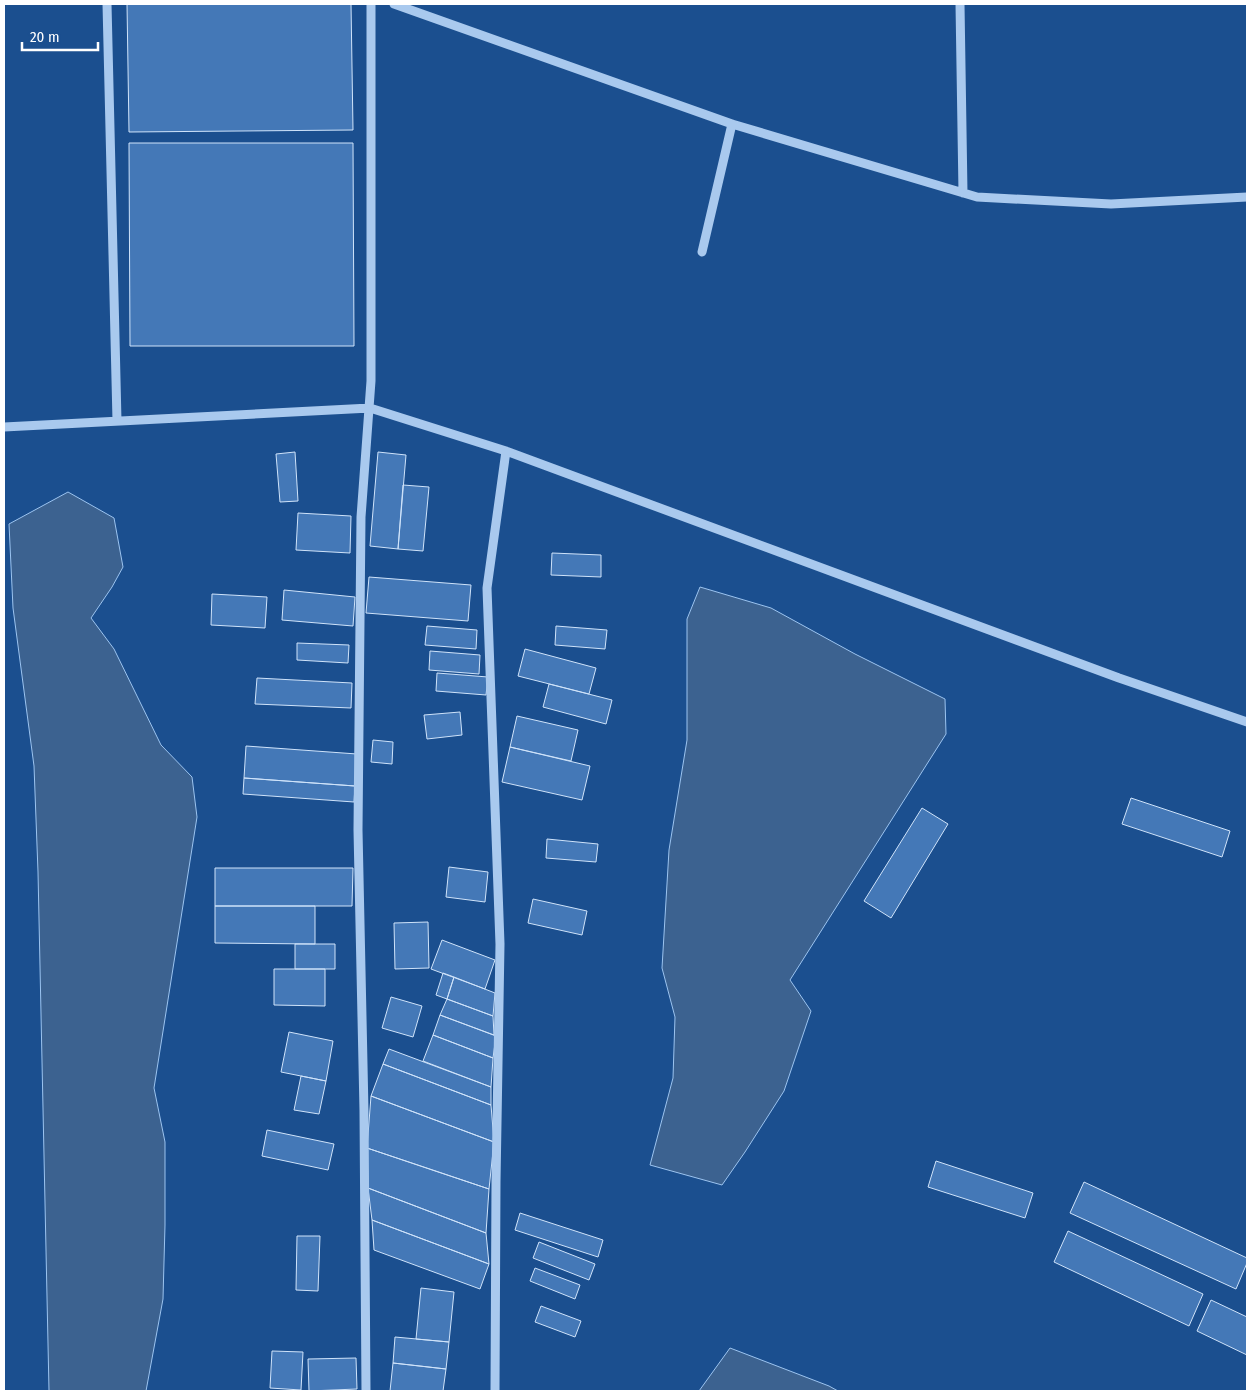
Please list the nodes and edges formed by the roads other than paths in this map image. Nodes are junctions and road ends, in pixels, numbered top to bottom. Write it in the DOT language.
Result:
graph roads {
  1 [pos="107,4"];
  2 [pos="371,4"];
  3 [pos="394,4"];
  4 [pos="960,4"];
  5 [pos="732,124"];
  6 [pos="963,193"];
  7 [pos="1247,197"];
  8 [pos="702,252"];
  9 [pos="370,408"];
  10 [pos="117,421"];
  11 [pos="4,426"];
  12 [pos="506,451"];
  13 [pos="1247,722"];
  14 [pos="366,1391"];
  15 [pos="495,1391"];
  1 -- 10 [label="street"];
  2 -- 9 [label="street"];
  3 -- 5 [label="street"];
  4 -- 6 [label="street"];
  5 -- 6 [label="street"];
  5 -- 8 [label="street"];
  6 -- 7 [label="street"];
  9 -- 10 [label="street"];
  9 -- 12 [label="street"];
  9 -- 14 [label="street"];
  10 -- 11 [label="street"];
  12 -- 13 [label="street"];
  12 -- 15 [label="street"];
}
